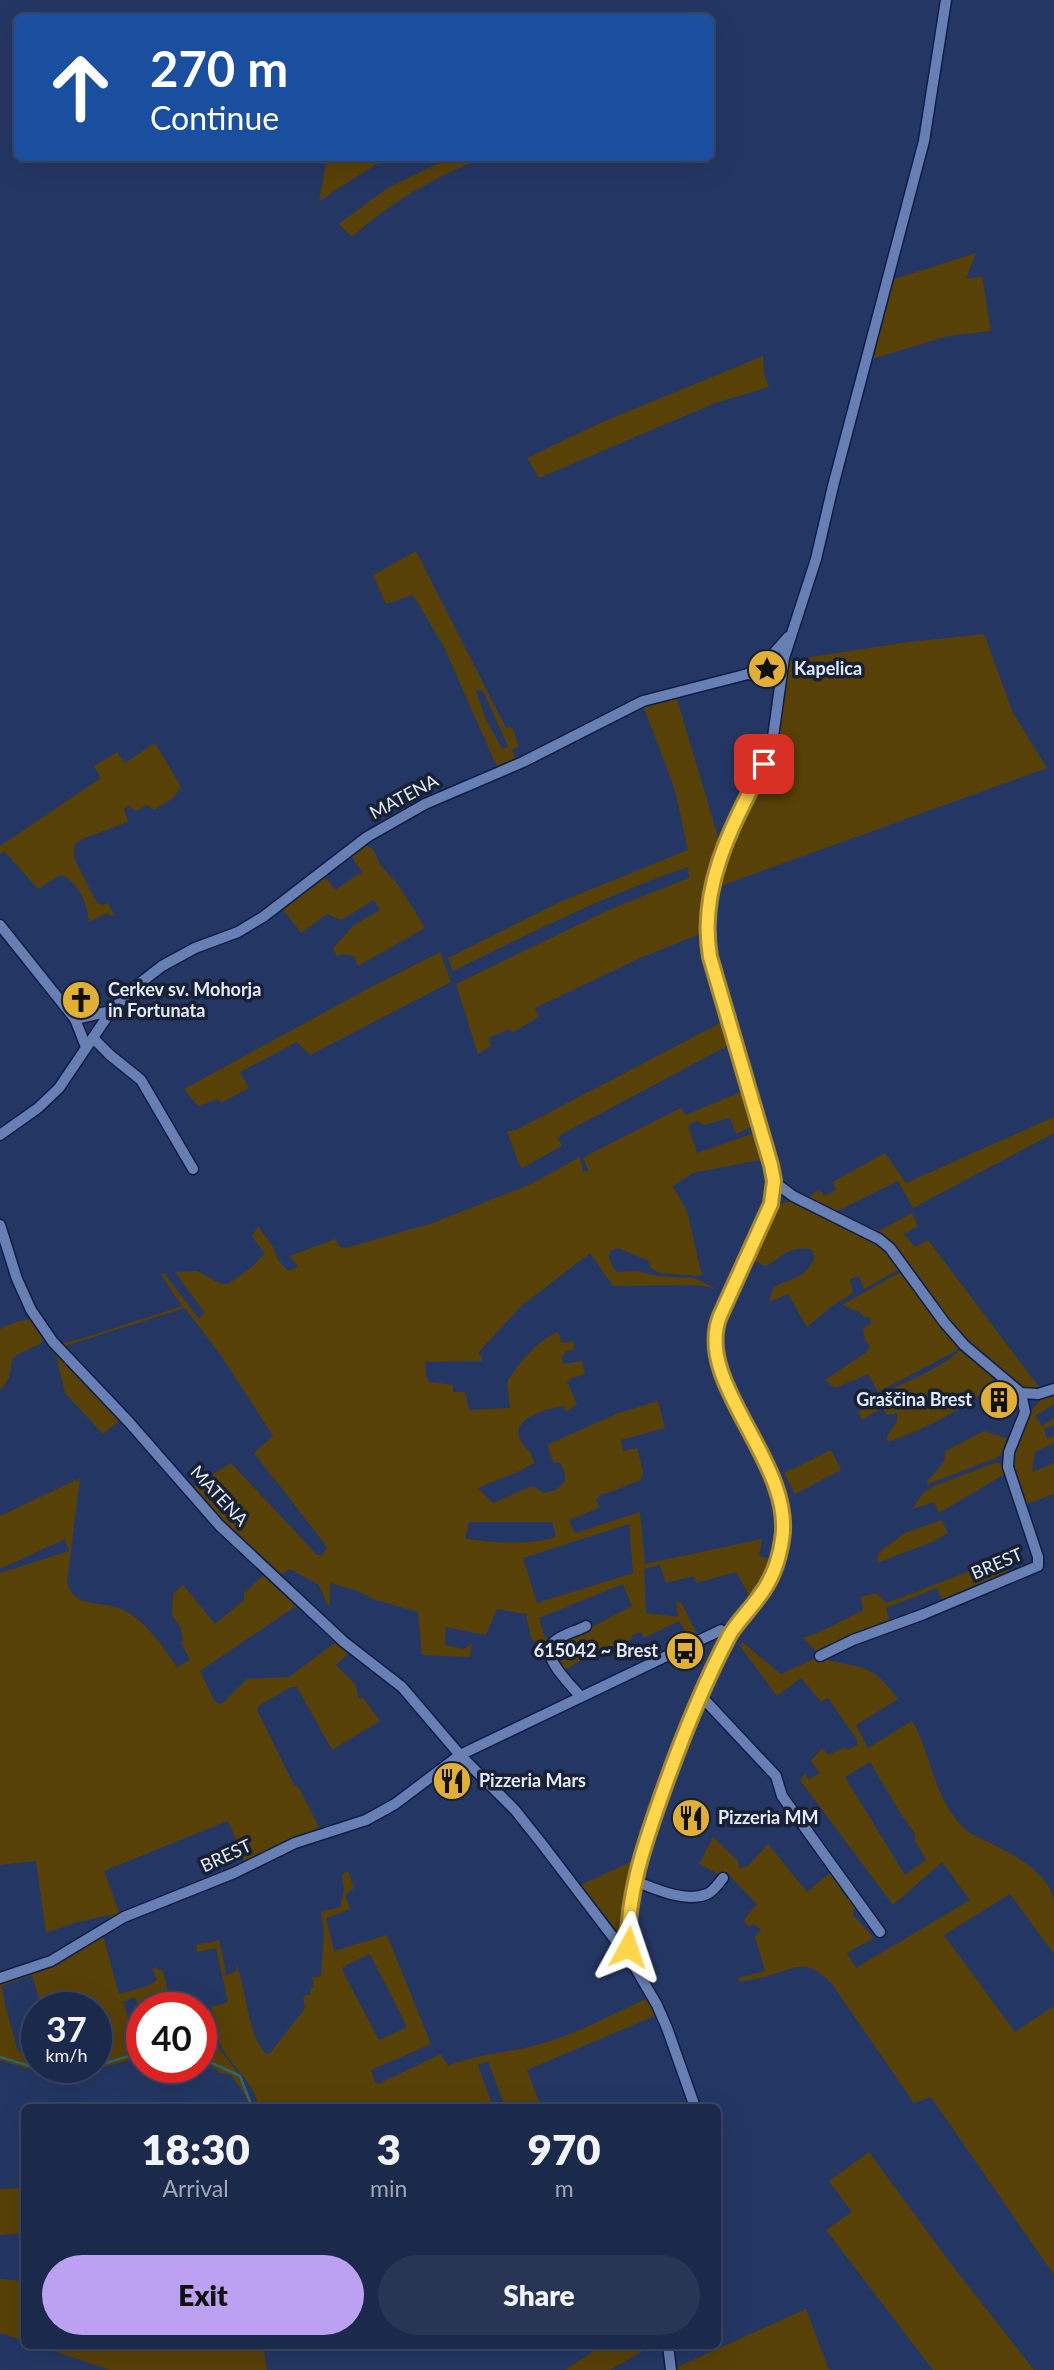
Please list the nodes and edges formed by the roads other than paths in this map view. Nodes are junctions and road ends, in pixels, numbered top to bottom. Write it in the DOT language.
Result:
graph roads {
  1 [pos="946,0"];
  2 [pos="790,635"];
  3 [pos="748,674"];
  4 [pos="780,680"];
  5 [pos="0,925"];
  6 [pos="111,1012"];
  7 [pos="75,1019"];
  8 [pos="90,1043"];
  9 [pos="0,1135"];
  10 [pos="193,1169"];
  11 [pos="774,1181"];
  12 [pos="793,1196"];
  13 [pos="771,1204"];
  14 [pos="0,1225"];
  15 [pos="1048,1391"];
  16 [pos="1021,1394"];
  17 [pos="1025,1412"];
  18 [pos="586,1626"];
  19 [pos="730,1635"];
  20 [pos="820,1656"];
  21 [pos="580,1696"];
  22 [pos="701,1696"];
  23 [pos="460,1755"];
  24 [pos="723,1878"];
  25 [pos="635,1881"];
  26 [pos="880,1932"];
  27 [pos="632,1962"];
  28 [pos="0,1978"];
  29 [pos="694,2104"];
  30 [pos="668,2349"];
  31 [pos="671,2370"];
  1 -- 2 [label="street"];
  2 -- 3 [label="street, MATENA"];
  2 -- 4 [label="street"];
  3 -- 4 [label="street, MATENA"];
  3 -- 6 [label="street, MATENA"];
  4 -- 11 [label="street"];
  5 -- 7 [label="street"];
  6 -- 7 [label="street"];
  6 -- 8 [label="street, MATENA"];
  7 -- 8 [label="street"];
  8 -- 9 [label="street, MATENA"];
  8 -- 10 [label="street"];
  11 -- 12 [label="street"];
  11 -- 13 [label="street"];
  12 -- 13 [label="street"];
  12 -- 16 [label="street"];
  13 -- 19 [label="street"];
  14 -- 23 [label="street, MATENA"];
  15 -- 16 [label="street"];
  15 -- 17 [label="street, BREST"];
  16 -- 17 [label="street"];
  17 -- 20 [label="street, BREST"];
  18 -- 21 [label="street"];
  19 -- 21 [label="street, BREST"];
  19 -- 22 [label="street"];
  21 -- 23 [label="street, BREST"];
  22 -- 25 [label="street"];
  22 -- 26 [label="street"];
  23 -- 27 [label="street"];
  23 -- 28 [label="street, BREST"];
  24 -- 25 [label="street"];
  25 -- 27 [label="street"];
  27 -- 29 [label="street"];
  30 -- 31 [label="street"];
}
